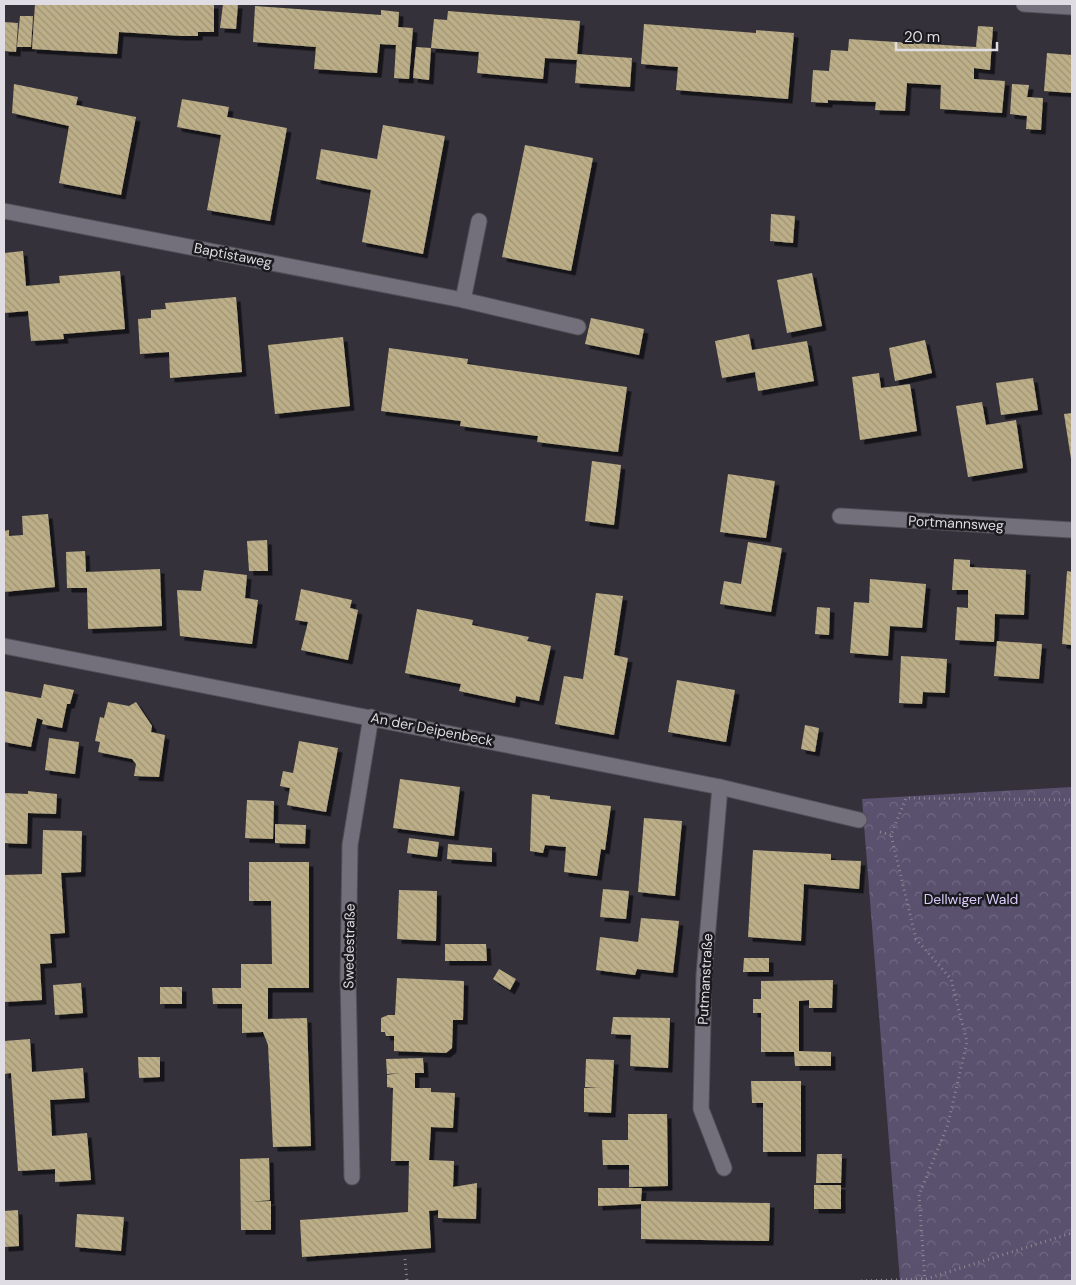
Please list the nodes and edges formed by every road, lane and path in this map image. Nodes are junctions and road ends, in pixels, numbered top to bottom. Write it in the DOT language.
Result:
graph roads {
  1 [pos="1024,4"];
  2 [pos="1072,7"];
  3 [pos="4,211"];
  4 [pos="479,221"];
  5 [pos="463,300"];
  6 [pos="578,327"];
  7 [pos="840,516"];
  8 [pos="1072,530"];
  9 [pos="4,646"];
  10 [pos="371,717"];
  11 [pos="720,787"];
  12 [pos="1072,800"];
  13 [pos="858,820"];
  14 [pos="724,1168"];
  15 [pos="352,1177"];
  16 [pos="1072,1233"];
  17 [pos="405,1259"];
  18 [pos="926,1280"];
  19 [pos="407,1281"];
  20 [pos="861,1281"];
  1 -- 2 [label="street"];
  3 -- 5 [label="street, Baptistaweg"];
  4 -- 5 [label="street"];
  5 -- 6 [label="street, Baptistaweg"];
  7 -- 8 [label="street, Portmannsweg"];
  9 -- 10 [label="street, An der Deipenbeck"];
  10 -- 11 [label="street, An der Deipenbeck"];
  10 -- 15 [label="street, Swedestraße"];
  11 -- 13 [label="street, An der Deipenbeck"];
  11 -- 14 [label="street, Putmanstraße"];
  12 -- 18 [label="path"];
  16 -- 18 [label="path"];
  17 -- 19 [label="path"];
  18 -- 20 [label="path"];
}
